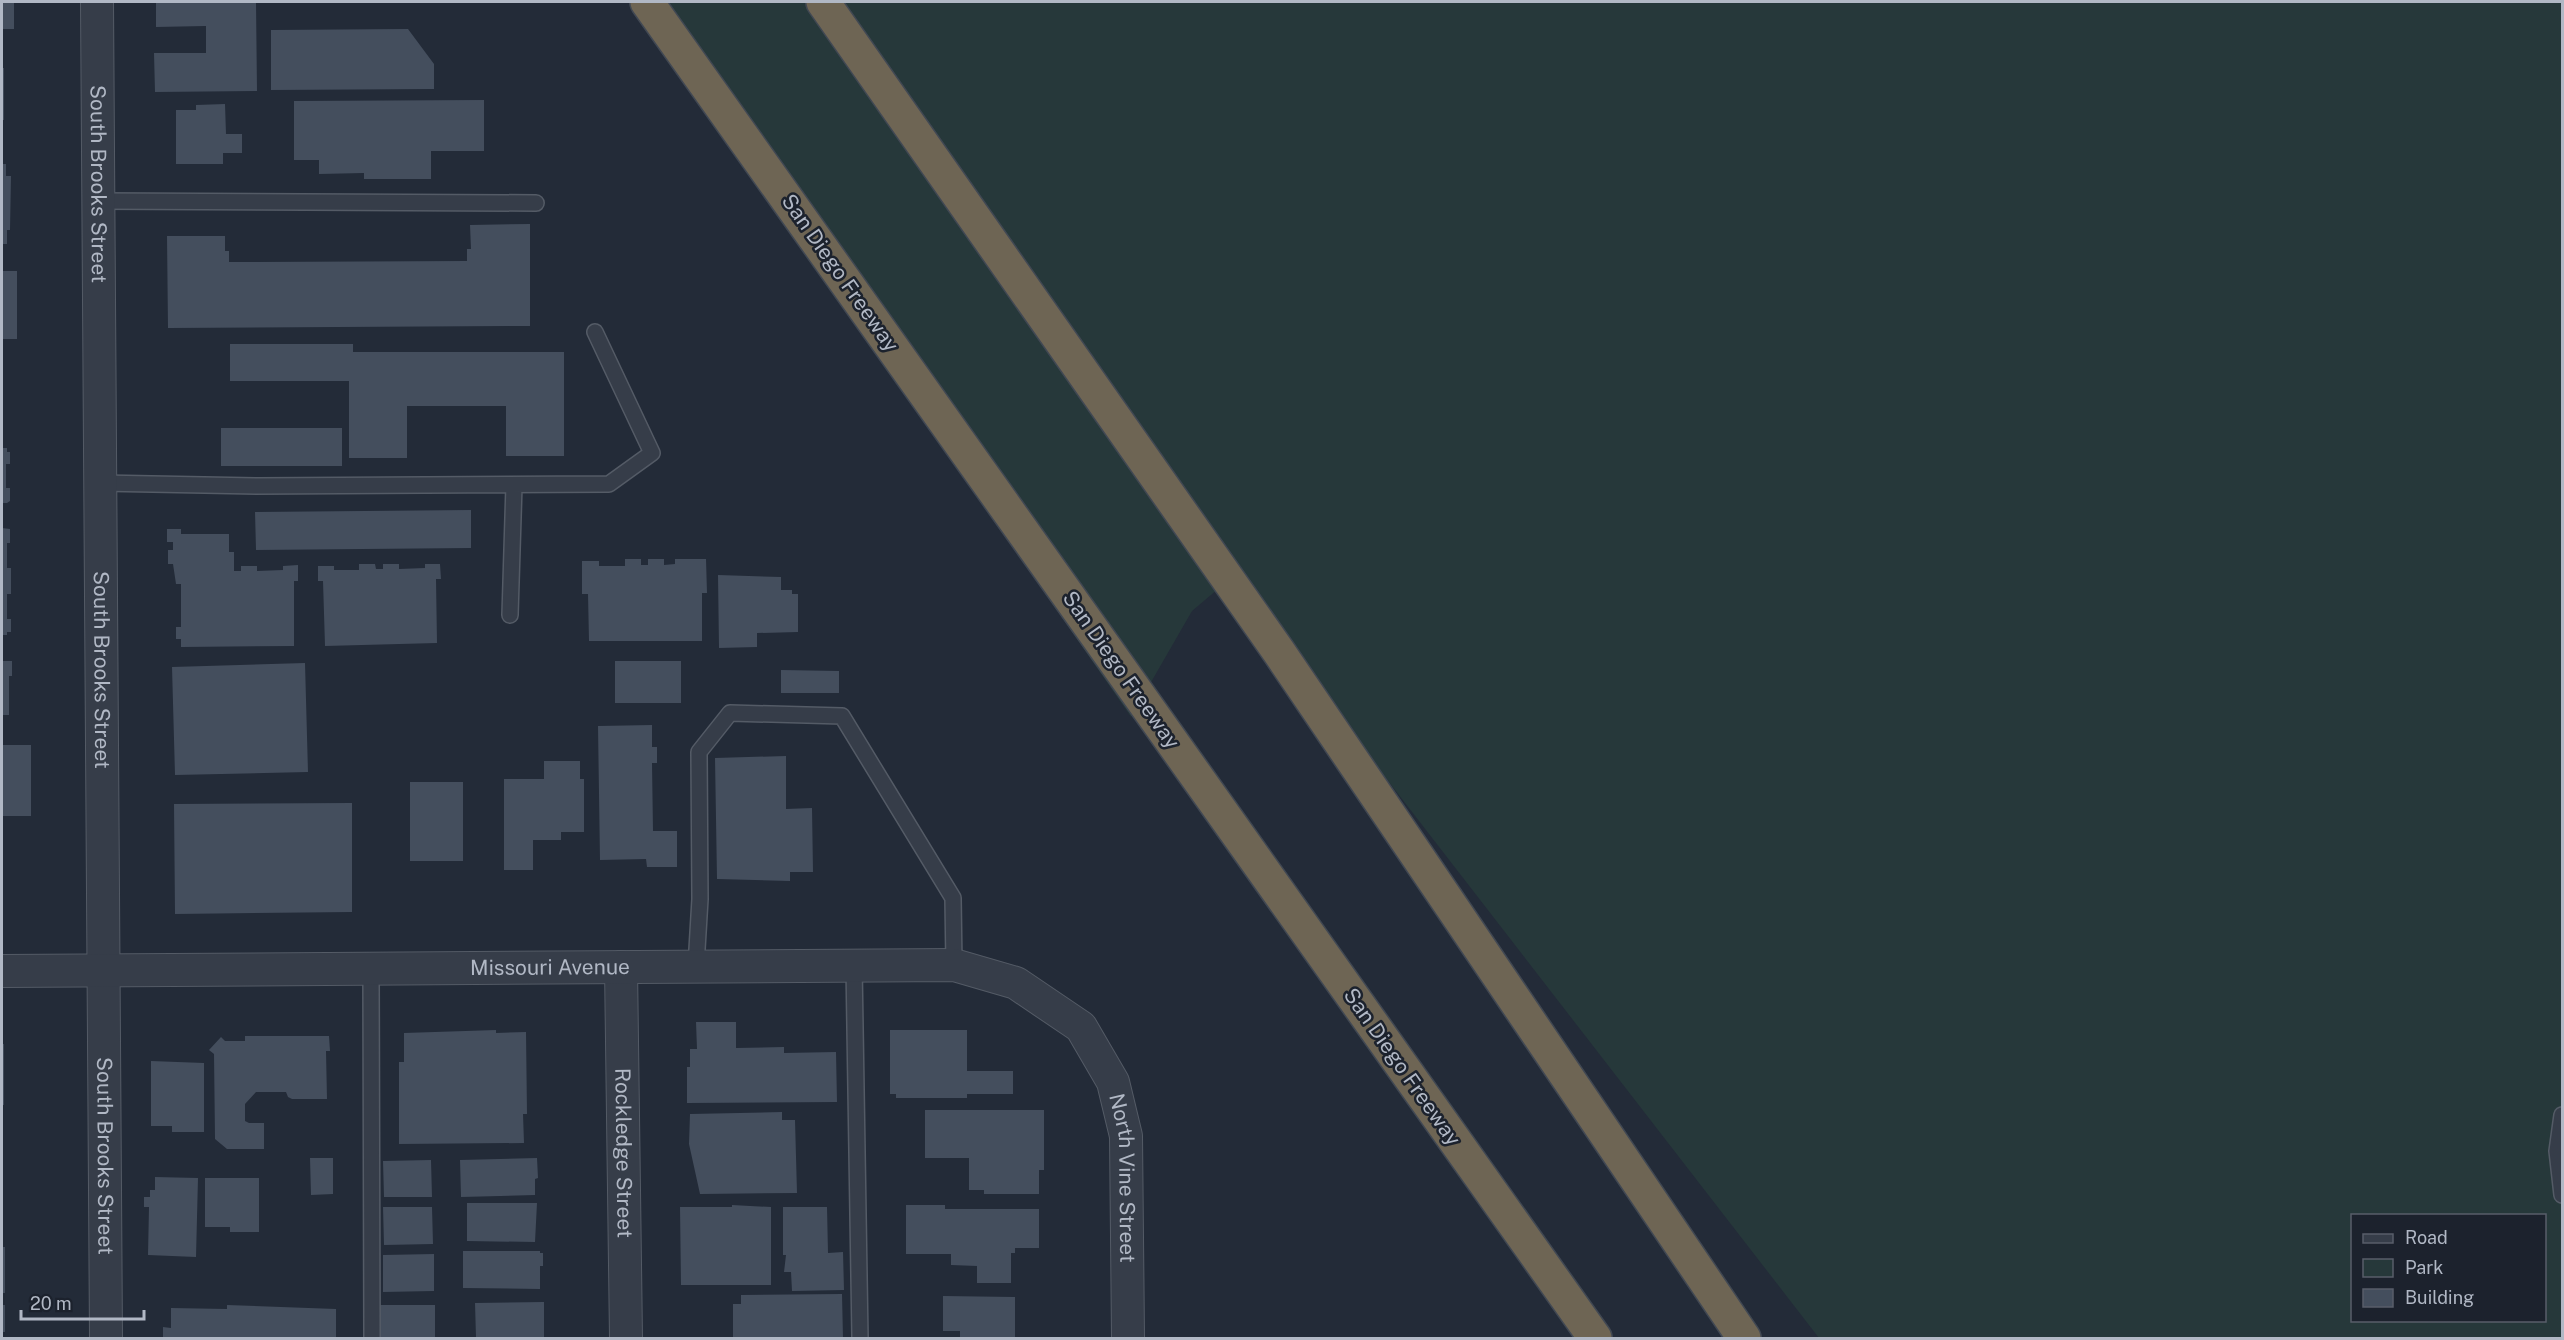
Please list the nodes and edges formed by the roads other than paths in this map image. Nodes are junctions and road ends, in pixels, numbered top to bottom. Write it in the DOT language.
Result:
graph roads {
  1 [pos="97,2"];
  2 [pos="647,2"];
  3 [pos="823,2"];
  4 [pos="99,201"];
  5 [pos="536,203"];
  6 [pos="595,332"];
  7 [pos="100,483"];
  8 [pos="514,485"];
  9 [pos="510,615"];
  10 [pos="854,965"];
  11 [pos="954,965"];
  12 [pos="696,966"];
  13 [pos="621,967"];
  14 [pos="2,970"];
  15 [pos="104,970"];
  16 [pos="371,970"];
  17 [pos="1082,1027"];
  18 [pos="2562,1115"];
  19 [pos="2562,1195"];
  20 [pos="106,1338"];
  21 [pos="372,1338"];
  22 [pos="627,1338"];
  23 [pos="861,1338"];
  24 [pos="1128,1338"];
  25 [pos="1595,1338"];
  26 [pos="1744,1338"];
  1 -- 4 [label="street, South Brooks Street"];
  2 -- 25 [label="highway, San Diego Freeway"];
  3 -- 26 [label="highway"];
  4 -- 5 [label="lane"];
  4 -- 7 [label="street, South Brooks Street"];
  6 -- 8 [label="lane"];
  7 -- 8 [label="lane"];
  7 -- 15 [label="street, South Brooks Street"];
  8 -- 9 [label="lane"];
  10 -- 11 [label="street, Missouri Avenue"];
  10 -- 12 [label="street, Missouri Avenue"];
  10 -- 23 [label="lane"];
  11 -- 12 [label="lane"];
  11 -- 17 [label="street, Missouri Avenue"];
  12 -- 13 [label="street, Missouri Avenue"];
  13 -- 16 [label="street, Missouri Avenue"];
  13 -- 22 [label="street, Rockledge Street"];
  14 -- 15 [label="street, Missouri Avenue"];
  15 -- 16 [label="street, Missouri Avenue"];
  15 -- 20 [label="street, South Brooks Street"];
  16 -- 21 [label="lane"];
  17 -- 24 [label="street, North Vine Street"];
  18 -- 19 [label="lane"];
}
